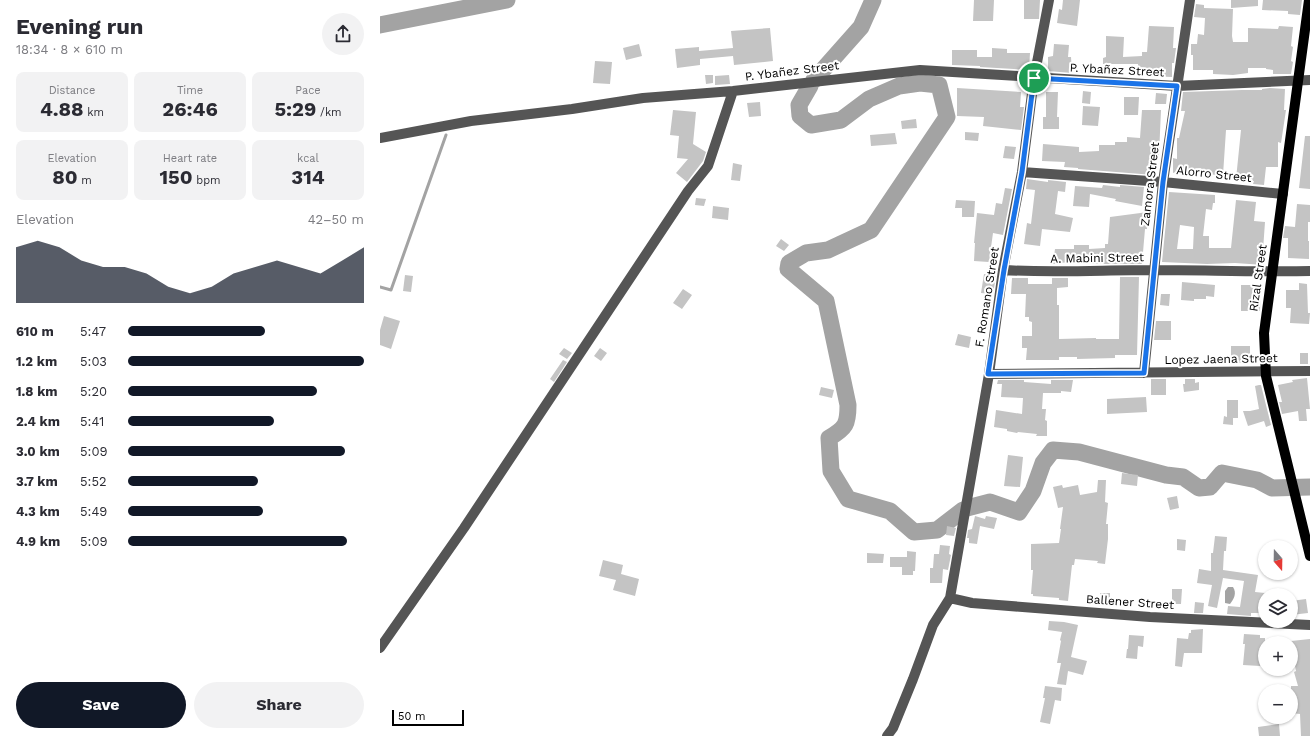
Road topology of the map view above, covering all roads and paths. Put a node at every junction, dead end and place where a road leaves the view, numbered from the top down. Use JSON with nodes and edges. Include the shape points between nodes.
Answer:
{"nodes":[{"id":1,"x":1049,"y":0,"type":"edge"},
{"id":2,"x":1190,"y":0,"type":"edge"},
{"id":3,"x":1309,"y":0,"type":"edge"},
{"id":4,"x":1034,"y":78,"type":"junction"},
{"id":5,"x":1298,"y":80,"type":"junction"},
{"id":6,"x":1310,"y":80,"type":"edge"},
{"id":7,"x":1177,"y":86,"type":"junction"},
{"id":8,"x":733,"y":91,"type":"junction"},
{"id":9,"x":380,"y":138,"type":"edge"},
{"id":10,"x":1022,"y":172,"type":"junction"},
{"id":11,"x":1163,"y":182,"type":"junction"},
{"id":12,"x":1283,"y":194,"type":"junction"},
{"id":13,"x":1004,"y":270,"type":"junction"},
{"id":14,"x":1154,"y":270,"type":"junction"},
{"id":15,"x":1310,"y":271,"type":"edge"},
{"id":16,"x":1273,"y":272,"type":"junction"},
{"id":17,"x":1310,"y":371,"type":"edge"},
{"id":18,"x":1265,"y":372,"type":"junction"},
{"id":19,"x":1144,"y":373,"type":"junction"},
{"id":20,"x":988,"y":374,"type":"junction"},
{"id":21,"x":1310,"y":556,"type":"edge"},
{"id":22,"x":950,"y":598,"type":"junction"},
{"id":23,"x":1310,"y":625,"type":"edge"},
{"id":24,"x":380,"y":648,"type":"edge"},
{"id":25,"x":887,"y":736,"type":"edge"}],
"edges":[{"from":1,"to":4,"type":"street","name":"F. Romano Street"},
{"from":2,"to":7,"type":"street","name":"Zamora Street"},
{"from":3,"to":5,"type":"main road","name":"Rizal Street"},
{"from":4,"to":7,"type":"street","name":"P. Ybañez Street"},
{"from":4,"to":8,"type":"street","name":"P. Ybañez Street","via":[[920,70]]},
{"from":4,"to":10,"type":"street","name":"F. Romano Street"},
{"from":5,"to":6,"type":"street","name":"P. Ybañez Street"},
{"from":5,"to":7,"type":"street","name":"P. Ybañez Street"},
{"from":5,"to":12,"type":"main road","name":"Rizal Street"},
{"from":7,"to":11,"type":"street","name":"Zamora Street"},
{"from":8,"to":9,"type":"street","name":"P. Ybañez Street","via":[[643,98],[471,121]]},
{"from":8,"to":24,"type":"street","via":[[708,166],[688,191],[464,528]]},
{"from":10,"to":11,"type":"street","name":"Alorro Street"},
{"from":10,"to":13,"type":"street","name":"F. Romano Street"},
{"from":11,"to":12,"type":"street","name":"Alorro Street"},
{"from":11,"to":14,"type":"street","name":"Zamora Street"},
{"from":12,"to":16,"type":"main road","name":"Rizal Street"},
{"from":13,"to":14,"type":"street","name":"A. Mabini Street"},
{"from":13,"to":20,"type":"street","name":"F. Romano Street"},
{"from":14,"to":16,"type":"street","name":"A. Mabini Street"},
{"from":14,"to":19,"type":"street","name":"Zamora Street"},
{"from":15,"to":16,"type":"street","name":"A. Mabini Street"},
{"from":16,"to":18,"type":"main road","name":"Rizal Street","via":[[1264,333]]},
{"from":17,"to":18,"type":"street","name":"Lopez Jaena Street"},
{"from":18,"to":19,"type":"street","name":"Lopez Jaena Street"},
{"from":18,"to":21,"type":"main road","name":"Rizal Street"},
{"from":19,"to":20,"type":"street","name":"Lopez Jaena Street"},
{"from":20,"to":22,"type":"street","name":"F. Romano Street"},
{"from":22,"to":23,"type":"street","name":"Ballener Street","via":[[972,603],[1150,617]]},
{"from":22,"to":25,"type":"street","via":[[933,625],[913,680]]}]}
